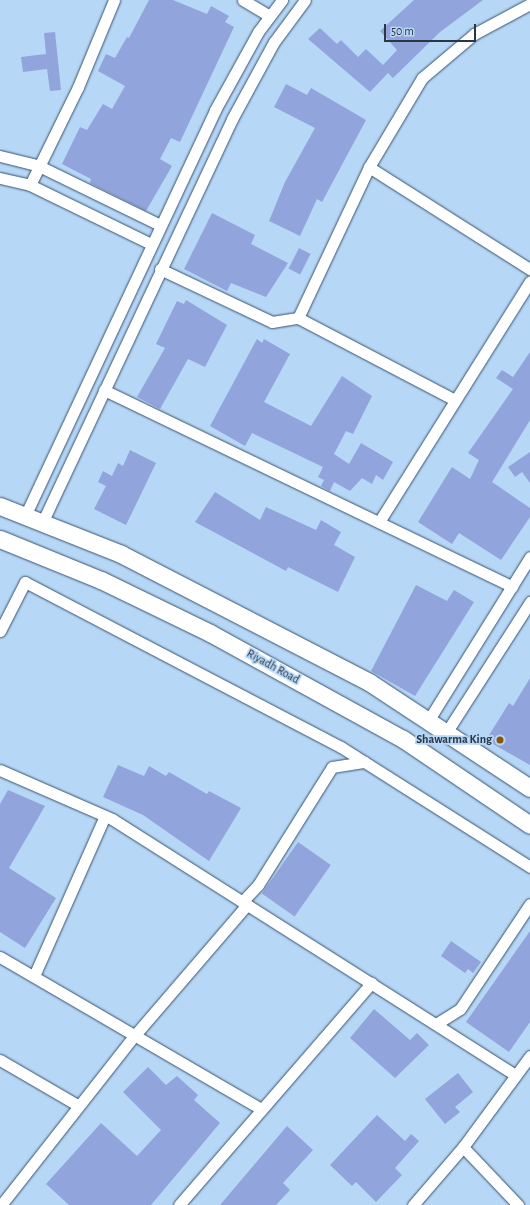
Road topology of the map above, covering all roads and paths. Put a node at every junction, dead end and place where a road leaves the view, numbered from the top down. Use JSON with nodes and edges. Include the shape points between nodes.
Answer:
{"nodes":[{"id":1,"x":114,"y":0,"type":"edge"},
{"id":2,"x":243,"y":0,"type":"edge"},
{"id":3,"x":282,"y":0,"type":"edge"},
{"id":4,"x":305,"y":0,"type":"edge"},
{"id":5,"x":530,"y":4,"type":"edge"},
{"id":6,"x":270,"y":16,"type":"junction"},
{"id":7,"x":0,"y":156,"type":"edge"},
{"id":8,"x":37,"y":165,"type":"junction"},
{"id":9,"x":369,"y":168,"type":"junction"},
{"id":10,"x":0,"y":178,"type":"edge"},
{"id":11,"x":30,"y":185,"type":"junction"},
{"id":12,"x":160,"y":225,"type":"junction"},
{"id":13,"x":151,"y":244,"type":"junction"},
{"id":14,"x":160,"y":269,"type":"junction"},
{"id":15,"x":530,"y":269,"type":"edge"},
{"id":16,"x":530,"y":281,"type":"edge"},
{"id":17,"x":298,"y":318,"type":"junction"},
{"id":18,"x":104,"y":390,"type":"junction"},
{"id":19,"x":455,"y":400,"type":"junction"},
{"id":20,"x":0,"y":506,"type":"edge"},
{"id":21,"x":25,"y":516,"type":"junction"},
{"id":22,"x":379,"y":522,"type":"junction"},
{"id":23,"x":42,"y":523,"type":"junction"},
{"id":24,"x":0,"y":539,"type":"edge"},
{"id":25,"x":530,"y":558,"type":"edge"},
{"id":26,"x":512,"y":586,"type":"junction"},
{"id":27,"x":530,"y":602,"type":"edge"},
{"id":28,"x":0,"y":631,"type":"edge"},
{"id":29,"x":428,"y":721,"type":"junction"},
{"id":30,"x":446,"y":733,"type":"junction"},
{"id":31,"x":365,"y":762,"type":"junction"},
{"id":32,"x":0,"y":770,"type":"edge"},
{"id":33,"x":530,"y":788,"type":"edge"},
{"id":34,"x":105,"y":816,"type":"junction"},
{"id":35,"x":530,"y":825,"type":"edge"},
{"id":36,"x":530,"y":867,"type":"edge"},
{"id":37,"x":244,"y":904,"type":"junction"},
{"id":38,"x":530,"y":904,"type":"edge"},
{"id":39,"x":0,"y":957,"type":"edge"},
{"id":40,"x":34,"y":976,"type":"junction"},
{"id":41,"x":371,"y":983,"type":"junction"},
{"id":42,"x":436,"y":1024,"type":"junction"},
{"id":43,"x":135,"y":1035,"type":"junction"},
{"id":44,"x":530,"y":1056,"type":"edge"},
{"id":45,"x":0,"y":1060,"type":"edge"},
{"id":46,"x":516,"y":1075,"type":"junction"},
{"id":47,"x":79,"y":1106,"type":"junction"},
{"id":48,"x":261,"y":1109,"type":"junction"},
{"id":49,"x":463,"y":1147,"type":"junction"},
{"id":50,"x":1,"y":1205,"type":"edge"},
{"id":51,"x":179,"y":1205,"type":"edge"},
{"id":52,"x":413,"y":1205,"type":"edge"},
{"id":53,"x":518,"y":1205,"type":"edge"}],
"edges":[{"from":1,"to":8,"type":"street","via":[[78,87]]},
{"from":2,"to":6,"type":"street"},
{"from":3,"to":6,"type":"street"},
{"from":4,"to":14,"type":"street","via":[[274,42],[232,119]]},
{"from":5,"to":9,"type":"street","via":[[474,34],[422,78]]},
{"from":6,"to":12,"type":"street","via":[[215,110]]},
{"from":7,"to":8,"type":"street"},
{"from":8,"to":11,"type":"street"},
{"from":8,"to":12,"type":"street"},
{"from":9,"to":15,"type":"street"},
{"from":9,"to":17,"type":"street"},
{"from":10,"to":11,"type":"street"},
{"from":11,"to":13,"type":"street"},
{"from":12,"to":13,"type":"street"},
{"from":13,"to":21,"type":"street"},
{"from":14,"to":17,"type":"street","via":[[272,322]]},
{"from":14,"to":18,"type":"street"},
{"from":16,"to":19,"type":"street"},
{"from":17,"to":19,"type":"street"},
{"from":18,"to":22,"type":"street"},
{"from":18,"to":23,"type":"street"},
{"from":19,"to":22,"type":"street"},
{"from":20,"to":21,"type":"main road"},
{"from":21,"to":23,"type":"main road"},
{"from":22,"to":26,"type":"street"},
{"from":23,"to":29,"type":"main road","via":[[121,554],[369,682]]},
{"from":24,"to":35,"type":"main road","name":"Riyadh Road","via":[[102,580],[210,633],[403,739]]},
{"from":25,"to":26,"type":"street"},
{"from":26,"to":29,"type":"street"},
{"from":27,"to":30,"type":"street"},
{"from":28,"to":31,"type":"street","via":[[24,582]]},
{"from":29,"to":30,"type":"main road"},
{"from":30,"to":33,"type":"main road"},
{"from":31,"to":36,"type":"street"},
{"from":31,"to":37,"type":"street","via":[[332,767]]},
{"from":32,"to":34,"type":"street"},
{"from":34,"to":37,"type":"street"},
{"from":34,"to":40,"type":"street"},
{"from":37,"to":41,"type":"street"},
{"from":37,"to":43,"type":"street"},
{"from":38,"to":42,"type":"street","via":[[460,1009]]},
{"from":39,"to":40,"type":"street"},
{"from":40,"to":43,"type":"street"},
{"from":41,"to":42,"type":"street"},
{"from":41,"to":48,"type":"street"},
{"from":42,"to":46,"type":"street"},
{"from":43,"to":47,"type":"street"},
{"from":43,"to":48,"type":"street"},
{"from":44,"to":46,"type":"street"},
{"from":45,"to":47,"type":"street"},
{"from":46,"to":49,"type":"street"},
{"from":47,"to":50,"type":"street"},
{"from":48,"to":51,"type":"street"},
{"from":49,"to":52,"type":"street"},
{"from":49,"to":53,"type":"street"}]}
